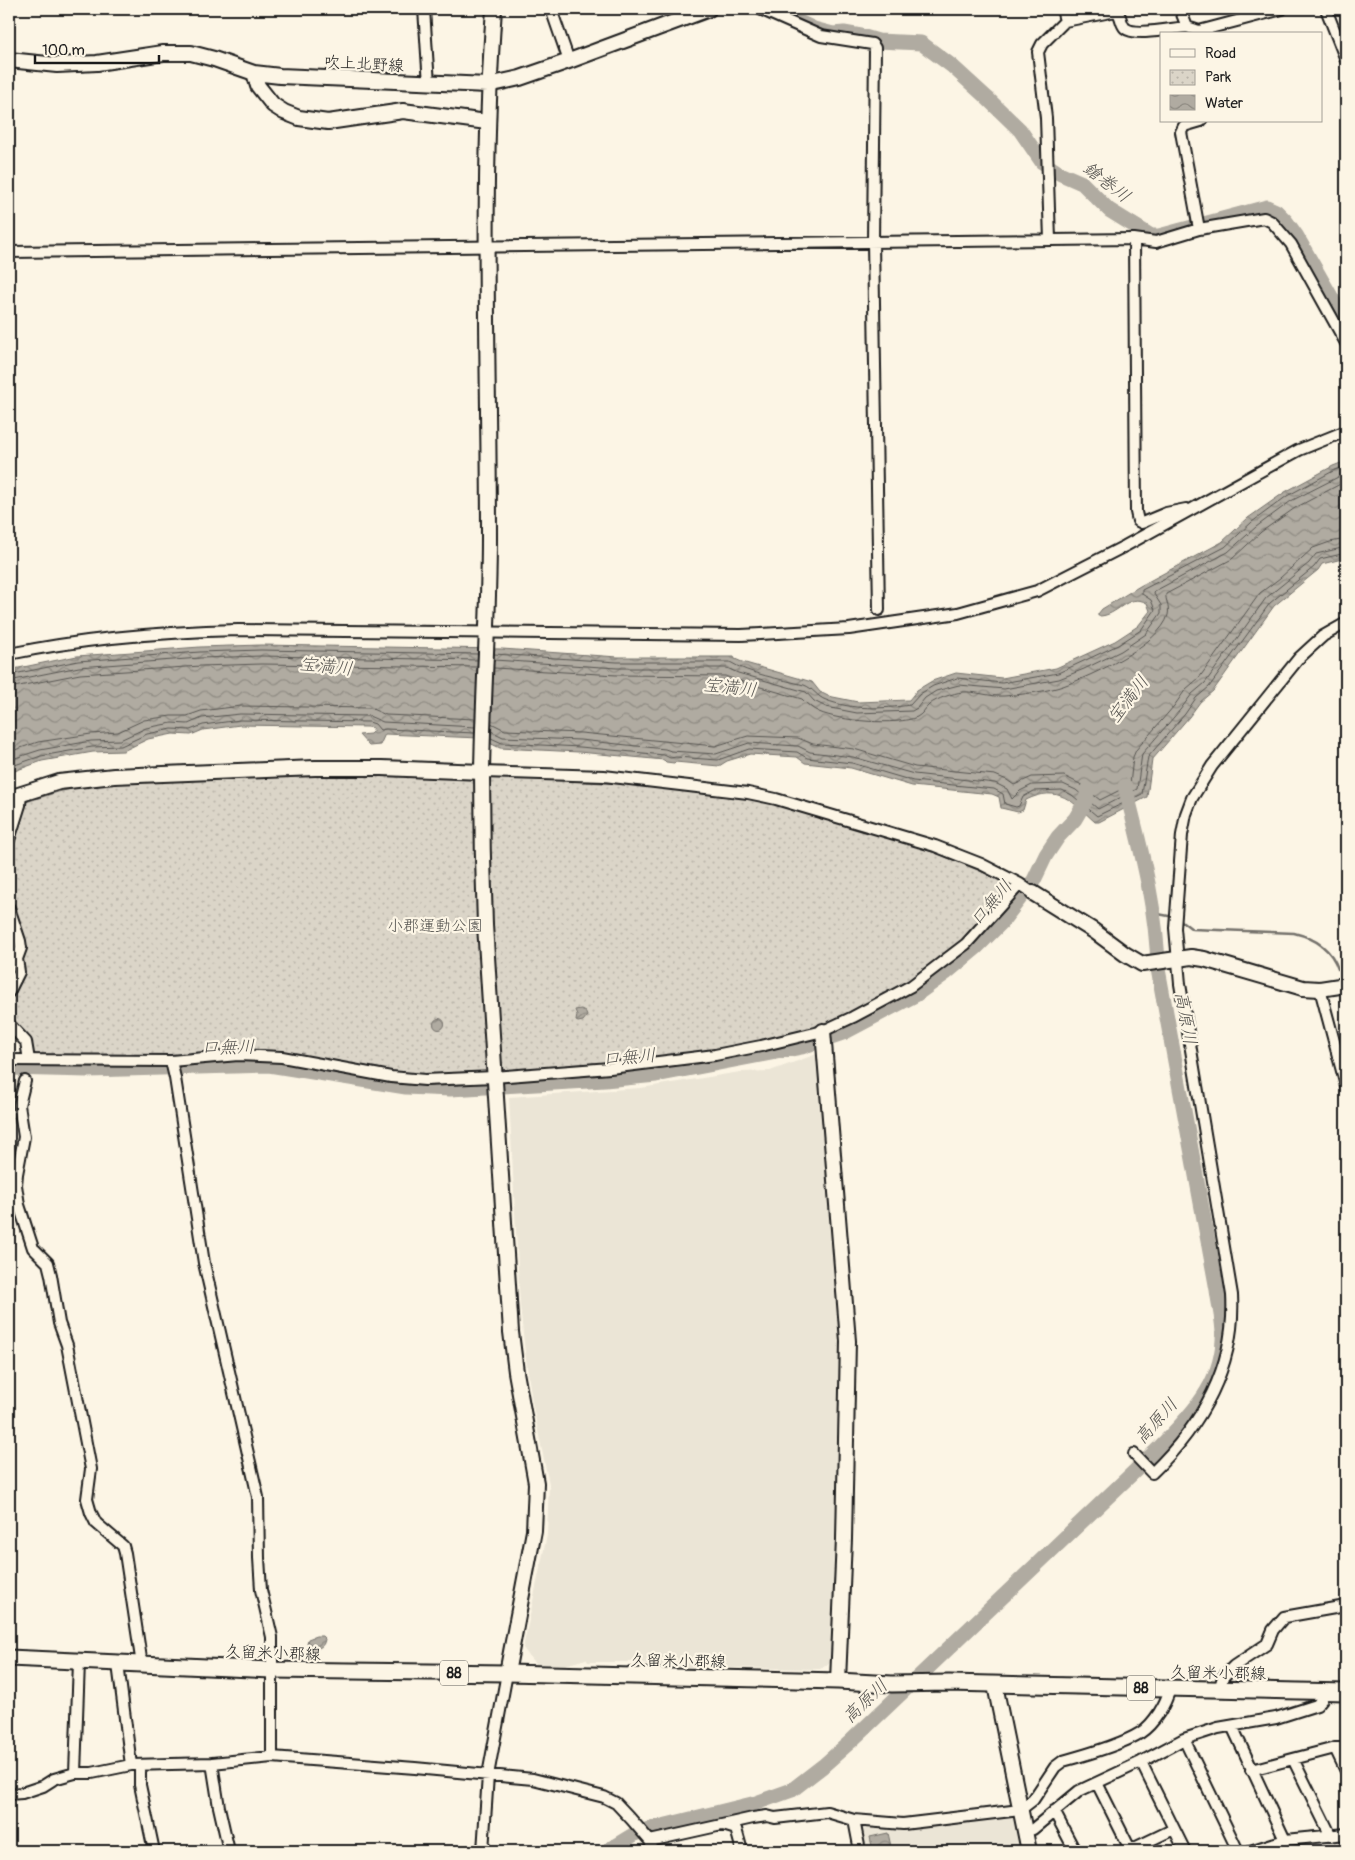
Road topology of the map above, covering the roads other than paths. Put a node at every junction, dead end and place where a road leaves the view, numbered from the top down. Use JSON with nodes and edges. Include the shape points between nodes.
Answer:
{"nodes":[{"id":1,"x":424,"y":9,"type":"edge"},
{"id":2,"x":494,"y":9,"type":"edge"},
{"id":3,"x":551,"y":9,"type":"edge"},
{"id":4,"x":709,"y":9,"type":"edge"},
{"id":5,"x":760,"y":9,"type":"edge"},
{"id":6,"x":1062,"y":9,"type":"edge"},
{"id":7,"x":1180,"y":9,"type":"edge"},
{"id":8,"x":1282,"y":9,"type":"edge"},
{"id":9,"x":1326,"y":9,"type":"edge"},
{"id":10,"x":1065,"y":21,"type":"junction"},
{"id":11,"x":1187,"y":27,"type":"junction"},
{"id":12,"x":1200,"y":32,"type":"edge"},
{"id":13,"x":9,"y":60,"type":"edge"},
{"id":14,"x":1346,"y":60,"type":"edge"},
{"id":15,"x":569,"y":61,"type":"junction"},
{"id":16,"x":254,"y":73,"type":"junction"},
{"id":17,"x":429,"y":84,"type":"junction"},
{"id":18,"x":488,"y":85,"type":"junction"},
{"id":19,"x":487,"y":122,"type":"junction"},
{"id":20,"x":1198,"y":122,"type":"edge"},
{"id":21,"x":1200,"y":229,"type":"junction"},
{"id":22,"x":1134,"y":238,"type":"junction"},
{"id":23,"x":1050,"y":240,"type":"junction"},
{"id":24,"x":873,"y":242,"type":"junction"},
{"id":25,"x":486,"y":247,"type":"junction"},
{"id":26,"x":9,"y":252,"type":"edge"},
{"id":27,"x":1346,"y":343,"type":"edge"},
{"id":28,"x":1346,"y":430,"type":"edge"},
{"id":29,"x":1192,"y":510,"type":"junction"},
{"id":30,"x":878,"y":610,"type":"dead end"},
{"id":31,"x":1346,"y":623,"type":"edge"},
{"id":32,"x":488,"y":634,"type":"junction"},
{"id":33,"x":9,"y":654,"type":"edge"},
{"id":34,"x":483,"y":767,"type":"junction"},
{"id":35,"x":15,"y":796,"type":"edge"},
{"id":36,"x":9,"y":840,"type":"edge"},
{"id":37,"x":1020,"y":884,"type":"junction"},
{"id":38,"x":1033,"y":893,"type":"joint"},
{"id":39,"x":9,"y":908,"type":"edge"},
{"id":40,"x":1176,"y":959,"type":"junction"},
{"id":41,"x":1346,"y":986,"type":"edge"},
{"id":42,"x":1320,"y":989,"type":"junction"},
{"id":43,"x":9,"y":992,"type":"edge"},
{"id":44,"x":9,"y":1024,"type":"edge"},
{"id":45,"x":823,"y":1031,"type":"junction"},
{"id":46,"x":9,"y":1060,"type":"edge"},
{"id":47,"x":29,"y":1060,"type":"junction"},
{"id":48,"x":171,"y":1060,"type":"junction"},
{"id":49,"x":494,"y":1077,"type":"junction"},
{"id":50,"x":25,"y":1082,"type":"dead end"},
{"id":51,"x":1346,"y":1086,"type":"edge"},
{"id":52,"x":1135,"y":1455,"type":"dead end"},
{"id":53,"x":1346,"y":1606,"type":"edge"},
{"id":54,"x":9,"y":1658,"type":"edge"},
{"id":55,"x":79,"y":1662,"type":"junction"},
{"id":56,"x":118,"y":1664,"type":"junction"},
{"id":57,"x":142,"y":1665,"type":"junction"},
{"id":58,"x":272,"y":1670,"type":"junction"},
{"id":59,"x":507,"y":1673,"type":"junction"},
{"id":60,"x":838,"y":1681,"type":"junction"},
{"id":61,"x":995,"y":1686,"type":"junction"},
{"id":62,"x":1170,"y":1688,"type":"junction"},
{"id":63,"x":1219,"y":1690,"type":"junction"},
{"id":64,"x":1321,"y":1692,"type":"junction"},
{"id":65,"x":1346,"y":1692,"type":"edge"},
{"id":66,"x":1232,"y":1726,"type":"junction"},
{"id":67,"x":1184,"y":1740,"type":"junction"},
{"id":68,"x":1335,"y":1748,"type":"junction"},
{"id":69,"x":1346,"y":1748,"type":"edge"},
{"id":70,"x":272,"y":1756,"type":"junction"},
{"id":71,"x":1293,"y":1759,"type":"junction"},
{"id":72,"x":1141,"y":1762,"type":"junction"},
{"id":73,"x":212,"y":1763,"type":"junction"},
{"id":74,"x":135,"y":1765,"type":"junction"},
{"id":75,"x":1251,"y":1770,"type":"junction"},
{"id":76,"x":1346,"y":1771,"type":"edge"},
{"id":77,"x":75,"y":1773,"type":"junction"},
{"id":78,"x":488,"y":1775,"type":"junction"},
{"id":79,"x":1097,"y":1783,"type":"junction"},
{"id":80,"x":9,"y":1794,"type":"edge"},
{"id":81,"x":1020,"y":1810,"type":"junction"},
{"id":82,"x":1054,"y":1811,"type":"junction"},
{"id":83,"x":854,"y":1820,"type":"junction"},
{"id":84,"x":723,"y":1825,"type":"junction"},
{"id":85,"x":1174,"y":1830,"type":"junction"},
{"id":86,"x":1024,"y":1832,"type":"junction"},
{"id":87,"x":1346,"y":1834,"type":"edge"},
{"id":88,"x":1331,"y":1836,"type":"junction"},
{"id":89,"x":1285,"y":1840,"type":"junction"},
{"id":90,"x":650,"y":1844,"type":"edge"},
{"id":91,"x":154,"y":1851,"type":"edge"},
{"id":92,"x":229,"y":1851,"type":"edge"},
{"id":93,"x":483,"y":1851,"type":"edge"},
{"id":94,"x":742,"y":1851,"type":"edge"},
{"id":95,"x":860,"y":1851,"type":"edge"},
{"id":96,"x":1028,"y":1851,"type":"edge"},
{"id":97,"x":1075,"y":1851,"type":"edge"},
{"id":98,"x":1130,"y":1851,"type":"edge"},
{"id":99,"x":1184,"y":1851,"type":"edge"},
{"id":100,"x":1238,"y":1851,"type":"edge"},
{"id":101,"x":1250,"y":1851,"type":"edge"}],
"edges":[{"from":1,"to":17,"type":"street"},
{"from":2,"to":18,"type":"street"},
{"from":3,"to":15,"type":"street"},
{"from":4,"to":15,"type":"street","name":"吹上北野線"},
{"from":5,"to":24,"type":"street","via":[[821,36],[872,44],[875,48]]},
{"from":6,"to":10,"type":"street"},
{"from":7,"to":11,"type":"street"},
{"from":8,"to":12,"type":"street"},
{"from":9,"to":14,"type":"street"},
{"from":10,"to":11,"type":"street","via":[[1116,11],[1127,30]]},
{"from":10,"to":23,"type":"street","via":[[1038,52],[1046,118]]},
{"from":11,"to":12,"type":"street"},
{"from":13,"to":16,"type":"street","name":"吹上北野線","via":[[57,65],[97,64],[163,52],[214,59]]},
{"from":15,"to":18,"type":"street","name":"吹上北野線"},
{"from":16,"to":17,"type":"street","name":"吹上北野線"},
{"from":16,"to":19,"type":"street","via":[[258,86],[273,105],[299,118],[328,122],[403,111]]},
{"from":17,"to":18,"type":"street","name":"吹上北野線"},
{"from":18,"to":19,"type":"street"},
{"from":19,"to":25,"type":"street"},
{"from":20,"to":21,"type":"street","via":[[1184,126],[1180,132]]},
{"from":21,"to":22,"type":"street","via":[[1156,242]]},
{"from":21,"to":27,"type":"street","via":[[1264,218],[1272,222],[1291,244]]},
{"from":22,"to":23,"type":"street"},
{"from":22,"to":29,"type":"street","via":[[1136,512],[1138,521],[1142,523],[1166,513]]},
{"from":23,"to":24,"type":"street"},
{"from":24,"to":25,"type":"street"},
{"from":24,"to":30,"type":"street"},
{"from":25,"to":26,"type":"street"},
{"from":25,"to":32,"type":"street"},
{"from":28,"to":29,"type":"street","via":[[1299,450]]},
{"from":29,"to":32,"type":"street","via":[[1037,592],[958,613],[849,629],[786,633]]},
{"from":31,"to":40,"type":"street","via":[[1323,636],[1299,658],[1212,766],[1192,798],[1182,835]]},
{"from":32,"to":33,"type":"street","via":[[164,632],[74,642]]},
{"from":32,"to":34,"type":"street"},
{"from":34,"to":35,"type":"street","via":[[315,768],[89,778],[59,782]]},
{"from":34,"to":37,"type":"street","via":[[604,776],[776,799],[909,838],[981,864]]},
{"from":34,"to":49,"type":"street","via":[[485,925]]},
{"from":35,"to":36,"type":"street","via":[[20,805]]},
{"from":37,"to":38,"type":"street"},
{"from":37,"to":45,"type":"street","via":[[966,944],[911,986]]},
{"from":38,"to":40,"type":"street","via":[[1142,964]]},
{"from":39,"to":43,"type":"street","via":[[21,948],[17,960],[19,972]]},
{"from":40,"to":42,"type":"street","via":[[1204,959],[1282,983]]},
{"from":40,"to":52,"type":"street","via":[[1232,1295],[1233,1318],[1217,1382],[1178,1448],[1152,1473]]},
{"from":41,"to":42,"type":"street"},
{"from":42,"to":51,"type":"street"},
{"from":44,"to":47,"type":"street","via":[[26,1042]]},
{"from":45,"to":49,"type":"street","via":[[715,1055],[610,1068]]},
{"from":45,"to":60,"type":"street","via":[[848,1341]]},
{"from":46,"to":47,"type":"street"},
{"from":47,"to":48,"type":"street"},
{"from":48,"to":49,"type":"street","via":[[238,1055],[282,1057],[391,1077],[425,1080]]},
{"from":48,"to":58,"type":"street","via":[[204,1262],[258,1497],[259,1566],[272,1636]]},
{"from":49,"to":59,"type":"street","via":[[511,1332],[536,1483],[534,1531]]},
{"from":50,"to":57,"type":"street","via":[[19,1105],[24,1137],[16,1185],[19,1205],[33,1248],[48,1263],[52,1275],[90,1470],[87,1498],[96,1523],[123,1546]]},
{"from":53,"to":63,"type":"street","via":[[1284,1616],[1267,1644],[1234,1666],[1223,1678]]},
{"from":54,"to":55,"type":"main road","name":"久留米小郡線","number":"88"},
{"from":55,"to":56,"type":"main road","name":"久留米小郡線","number":"88"},
{"from":55,"to":77,"type":"street"},
{"from":56,"to":57,"type":"main road","name":"久留米小郡線","number":"88"},
{"from":56,"to":74,"type":"street"},
{"from":57,"to":58,"type":"main road","name":"久留米小郡線","number":"88"},
{"from":58,"to":59,"type":"main road","name":"久留米小郡線","number":"88"},
{"from":58,"to":70,"type":"street"},
{"from":59,"to":60,"type":"main road","name":"久留米小郡線","number":"88"},
{"from":59,"to":78,"type":"street"},
{"from":60,"to":61,"type":"main road","name":"久留米小郡線","number":"88"},
{"from":61,"to":62,"type":"main road","name":"久留米小郡線","number":"88"},
{"from":61,"to":81,"type":"street"},
{"from":62,"to":63,"type":"main road","name":"久留米小郡線","number":"88"},
{"from":62,"to":81,"type":"street","via":[[1158,1712],[1141,1733],[1063,1761],[1055,1767],[1033,1800]]},
{"from":63,"to":64,"type":"main road","name":"久留米小郡線","number":"88"},
{"from":64,"to":65,"type":"main road","name":"久留米小郡線","number":"88"},
{"from":64,"to":66,"type":"street","via":[[1322,1699],[1317,1705],[1276,1718]]},
{"from":66,"to":67,"type":"street","via":[[1202,1732]]},
{"from":66,"to":75,"type":"street"},
{"from":67,"to":72,"type":"street"},
{"from":67,"to":100,"type":"street"},
{"from":68,"to":69,"type":"street"},
{"from":68,"to":71,"type":"street"},
{"from":68,"to":76,"type":"street"},
{"from":70,"to":73,"type":"street"},
{"from":70,"to":78,"type":"street"},
{"from":71,"to":75,"type":"street"},
{"from":71,"to":88,"type":"street"},
{"from":72,"to":79,"type":"street"},
{"from":72,"to":85,"type":"street"},
{"from":73,"to":74,"type":"street"},
{"from":73,"to":92,"type":"street"},
{"from":74,"to":77,"type":"street"},
{"from":74,"to":91,"type":"street"},
{"from":75,"to":89,"type":"street"},
{"from":77,"to":80,"type":"street","via":[[43,1786]]},
{"from":78,"to":90,"type":"street","via":[[533,1779],[604,1797],[616,1803]]},
{"from":78,"to":93,"type":"street"},
{"from":79,"to":82,"type":"street","via":[[1079,1791]]},
{"from":79,"to":98,"type":"street"},
{"from":81,"to":83,"type":"street","via":[[903,1824]]},
{"from":81,"to":86,"type":"street"},
{"from":82,"to":86,"type":"street","via":[[1033,1830]]},
{"from":82,"to":97,"type":"street"},
{"from":83,"to":84,"type":"street","via":[[827,1812],[775,1818],[766,1816]]},
{"from":83,"to":95,"type":"street"},
{"from":84,"to":90,"type":"street"},
{"from":84,"to":94,"type":"street","via":[[736,1829]]},
{"from":85,"to":98,"type":"street"},
{"from":85,"to":99,"type":"street"},
{"from":86,"to":96,"type":"street"},
{"from":87,"to":88,"type":"street"},
{"from":88,"to":89,"type":"street"},
{"from":89,"to":101,"type":"street"}]}
